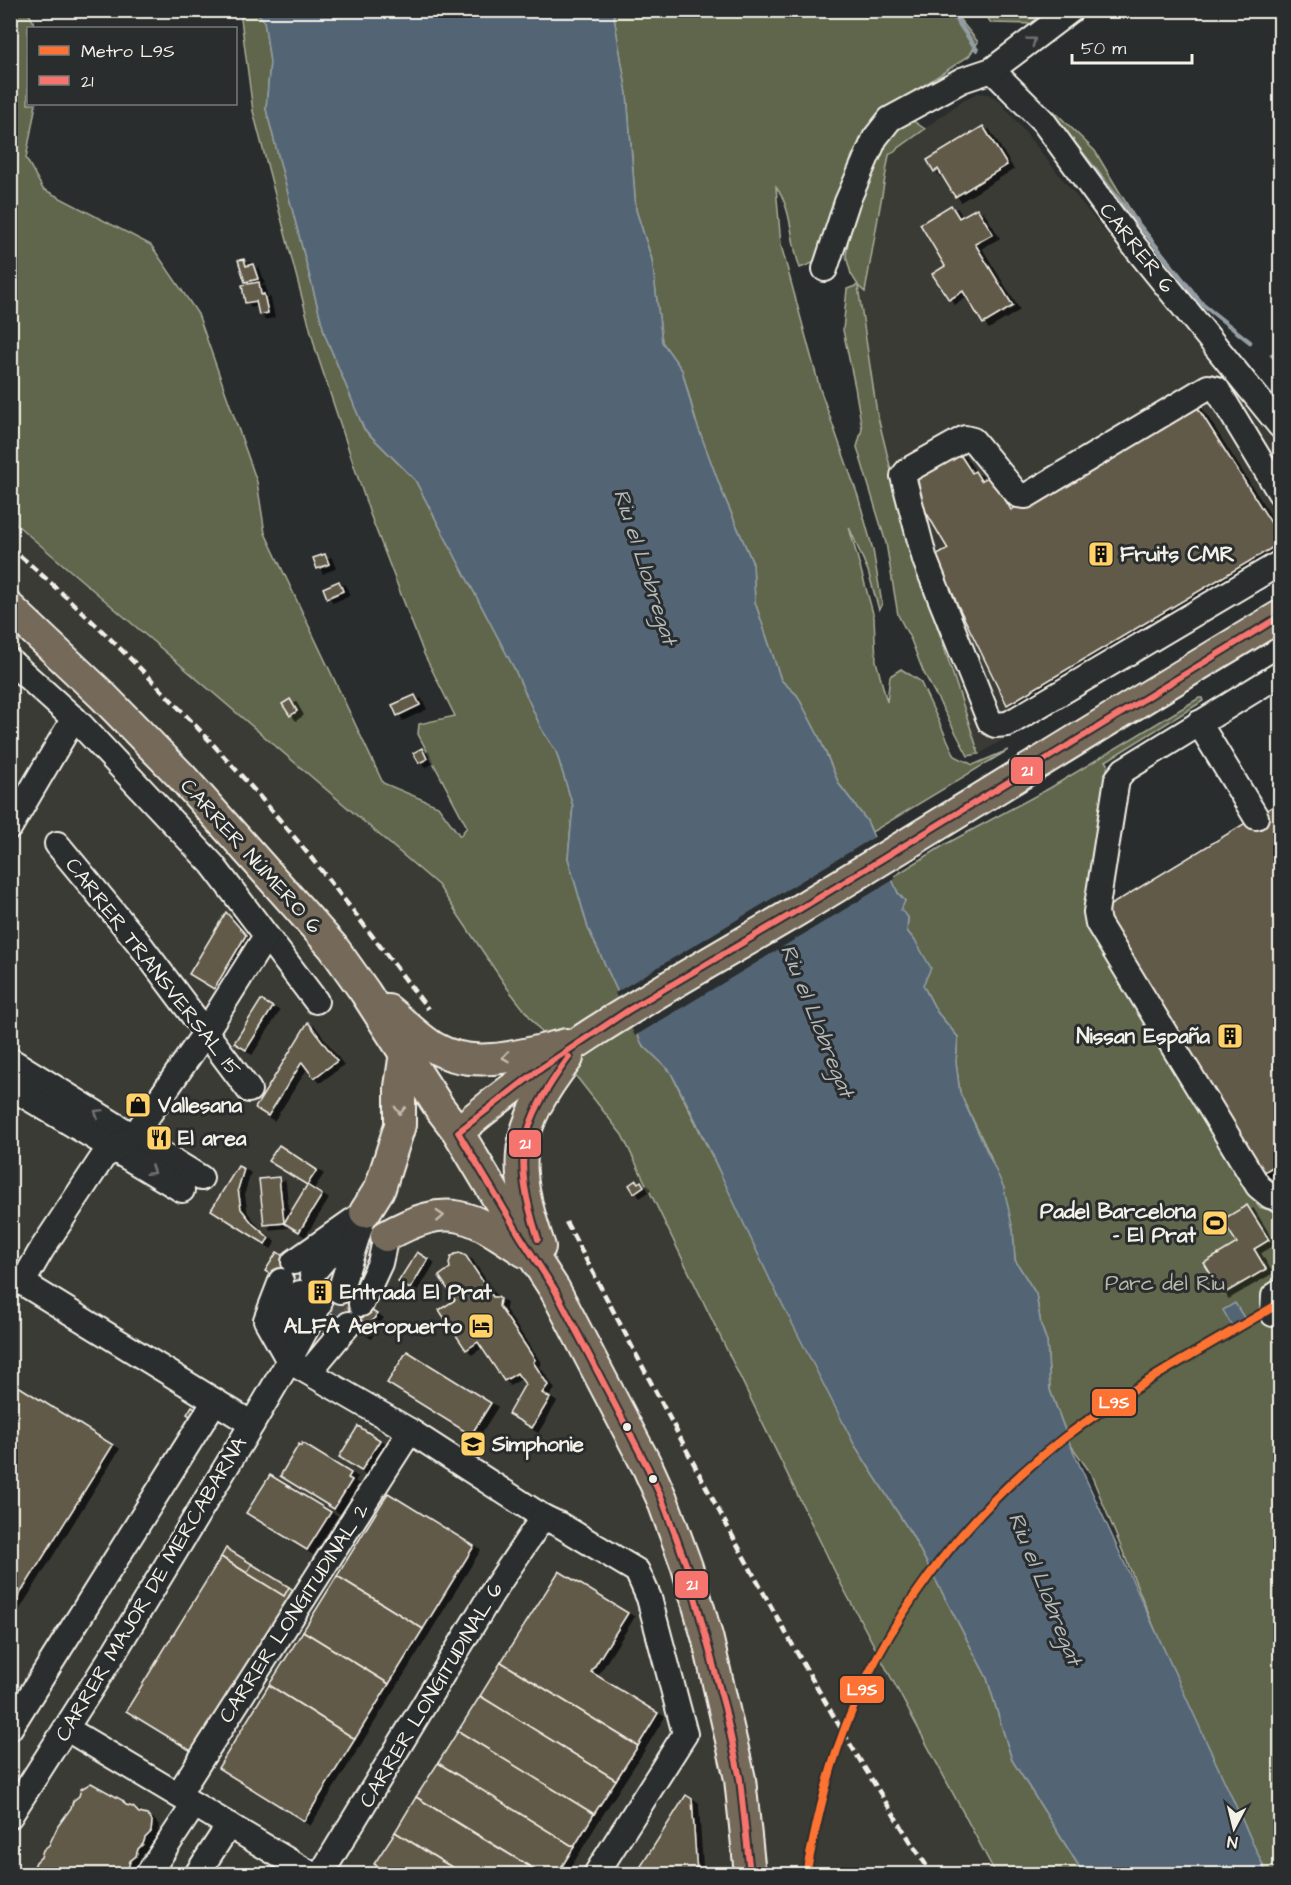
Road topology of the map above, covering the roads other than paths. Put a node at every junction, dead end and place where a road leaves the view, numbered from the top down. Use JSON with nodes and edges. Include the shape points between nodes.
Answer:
{"nodes":[{"id":1,"x":1071,"y":10,"type":"edge"},
{"id":2,"x":992,"y":70,"type":"junction"},
{"id":3,"x":825,"y":269,"type":"dead end"},
{"id":4,"x":1281,"y":426,"type":"edge"},
{"id":5,"x":1278,"y":482,"type":"edge"},
{"id":6,"x":1281,"y":563,"type":"edge"},
{"id":7,"x":10,"y":608,"type":"edge"},
{"id":8,"x":1281,"y":616,"type":"edge"},
{"id":9,"x":10,"y":661,"type":"edge"},
{"id":10,"x":1281,"y":674,"type":"edge"},
{"id":11,"x":74,"y":718,"type":"junction"},
{"id":12,"x":1199,"y":723,"type":"junction"},
{"id":13,"x":1256,"y":817,"type":"dead end"},
{"id":14,"x":10,"y":827,"type":"edge"},
{"id":15,"x":57,"y":844,"type":"dead end"},
{"id":16,"x":266,"y":936,"type":"junction"},
{"id":17,"x":365,"y":992,"type":"junction"},
{"id":18,"x":315,"y":1002,"type":"dead end"},
{"id":19,"x":205,"y":1033,"type":"junction"},
{"id":20,"x":583,"y":1039,"type":"junction"},
{"id":21,"x":405,"y":1052,"type":"junction"},
{"id":22,"x":10,"y":1060,"type":"edge"},
{"id":23,"x":10,"y":1087,"type":"edge"},
{"id":24,"x":249,"y":1090,"type":"dead end"},
{"id":25,"x":458,"y":1132,"type":"junction"},
{"id":26,"x":125,"y":1143,"type":"junction"},
{"id":27,"x":191,"y":1184,"type":"dead end"},
{"id":28,"x":1281,"y":1199,"type":"edge"},
{"id":29,"x":365,"y":1212,"type":"junction"},
{"id":30,"x":386,"y":1236,"type":"joint"},
{"id":31,"x":534,"y":1257,"type":"junction"},
{"id":32,"x":17,"y":1278,"type":"edge"},
{"id":33,"x":555,"y":1290,"type":"junction"},
{"id":34,"x":321,"y":1293,"type":"junction"},
{"id":35,"x":305,"y":1365,"type":"junction"},
{"id":36,"x":216,"y":1401,"type":"junction"},
{"id":37,"x":252,"y":1424,"type":"junction"},
{"id":38,"x":410,"y":1431,"type":"junction"},
{"id":39,"x":543,"y":1517,"type":"junction"},
{"id":40,"x":10,"y":1728,"type":"edge"},
{"id":41,"x":67,"y":1729,"type":"junction"},
{"id":42,"x":186,"y":1800,"type":"junction"},
{"id":43,"x":10,"y":1816,"type":"edge"},
{"id":44,"x":229,"y":1825,"type":"junction"},
{"id":45,"x":148,"y":1875,"type":"edge"},
{"id":46,"x":197,"y":1875,"type":"edge"},
{"id":47,"x":311,"y":1875,"type":"edge"},
{"id":48,"x":321,"y":1875,"type":"edge"},
{"id":49,"x":596,"y":1875,"type":"edge"},
{"id":50,"x":750,"y":1875,"type":"edge"}],
"edges":[{"from":2,"to":1,"type":"street","one_way":true},
{"from":2,"to":3,"type":"street","via":[[962,80],[890,119],[875,138],[847,201]]},
{"from":2,"to":4,"type":"street","name":"CARRER 6","via":[[1043,121],[1132,243]]},
{"from":5,"to":6,"type":"street","via":[[1217,389],[1208,387],[1026,496],[1017,495],[973,440],[965,438],[903,476],[925,560],[990,722],[995,725],[1008,724]]},
{"from":7,"to":17,"type":"main road","name":"CARRER NÚMERO 6","via":[[181,776],[333,947]]},
{"from":8,"to":20,"type":"main road"},
{"from":9,"to":11,"type":"street"},
{"from":10,"to":12,"type":"street"},
{"from":11,"to":14,"type":"street"},
{"from":11,"to":16,"type":"street","via":[[212,864]]},
{"from":12,"to":13,"type":"street"},
{"from":12,"to":28,"type":"street","via":[[1124,770],[1117,779],[1096,912],[1098,923],[1258,1186]]},
{"from":15,"to":19,"type":"street","name":"CARRER TRANSVERSAL 15","via":[[138,942]]},
{"from":16,"to":18,"type":"street"},
{"from":16,"to":19,"type":"street"},
{"from":20,"to":17,"type":"main road","one_way":true,"via":[[514,1056],[468,1059],[434,1048]]},
{"from":17,"to":21,"type":"main road","name":"CARRER NÚMERO 6"},
{"from":19,"to":24,"type":"street","name":"CARRER TRANSVERSAL 15"},
{"from":19,"to":26,"type":"street"},
{"from":20,"to":25,"type":"main road","via":[[497,1099]]},
{"from":20,"to":33,"type":"main road","via":[[531,1115],[522,1150],[524,1194]]},
{"from":21,"to":25,"type":"main road","name":"CARRER NÚMERO 6"},
{"from":21,"to":29,"type":"main road","one_way":true,"via":[[400,1125],[380,1188]]},
{"from":26,"to":22,"type":"street","one_way":true},
{"from":23,"to":26,"type":"street"},
{"from":25,"to":31,"type":"main road","name":"CARRER NÚMERO 6"},
{"from":26,"to":27,"type":"street"},
{"from":26,"to":32,"type":"street","via":[[103,1157],[42,1249]]},
{"from":29,"to":34,"type":"street"},
{"from":29,"to":34,"type":"street"},
{"from":30,"to":31,"type":"main road","one_way":true,"via":[[428,1217],[462,1217],[490,1228]]},
{"from":30,"to":34,"type":"street","via":[[380,1263]]},
{"from":31,"to":33,"type":"main road","name":"CARRER NÚMERO 6"},
{"from":32,"to":36,"type":"street"},
{"from":33,"to":50,"type":"main road","via":[[648,1468],[687,1567],[737,1767]]},
{"from":34,"to":35,"type":"street","name":"CARRER MAJOR DE MERCABARNA"},
{"from":34,"to":35,"type":"street","via":[[266,1320]]},
{"from":35,"to":37,"type":"street","name":"CARRER MAJOR DE MERCABARNA"},
{"from":35,"to":38,"type":"street"},
{"from":36,"to":37,"type":"street"},
{"from":36,"to":40,"type":"street","name":"CARRER MAJOR DE MERCABARNA"},
{"from":37,"to":41,"type":"street","name":"CARRER MAJOR DE MERCABARNA"},
{"from":38,"to":39,"type":"street"},
{"from":38,"to":42,"type":"street","name":"CARRER LONGITUDINAL 2"},
{"from":39,"to":48,"type":"street","name":"CARRER LONGITUDINAL 6","via":[[492,1593]]},
{"from":39,"to":49,"type":"street","via":[[637,1571],[649,1598],[685,1734]]},
{"from":41,"to":42,"type":"street"},
{"from":41,"to":43,"type":"street","name":"CARRER MAJOR DE MERCABARNA"},
{"from":42,"to":44,"type":"street"},
{"from":42,"to":45,"type":"street","name":"CARRER LONGITUDINAL 2"},
{"from":44,"to":46,"type":"street"},
{"from":44,"to":47,"type":"street"}]}
